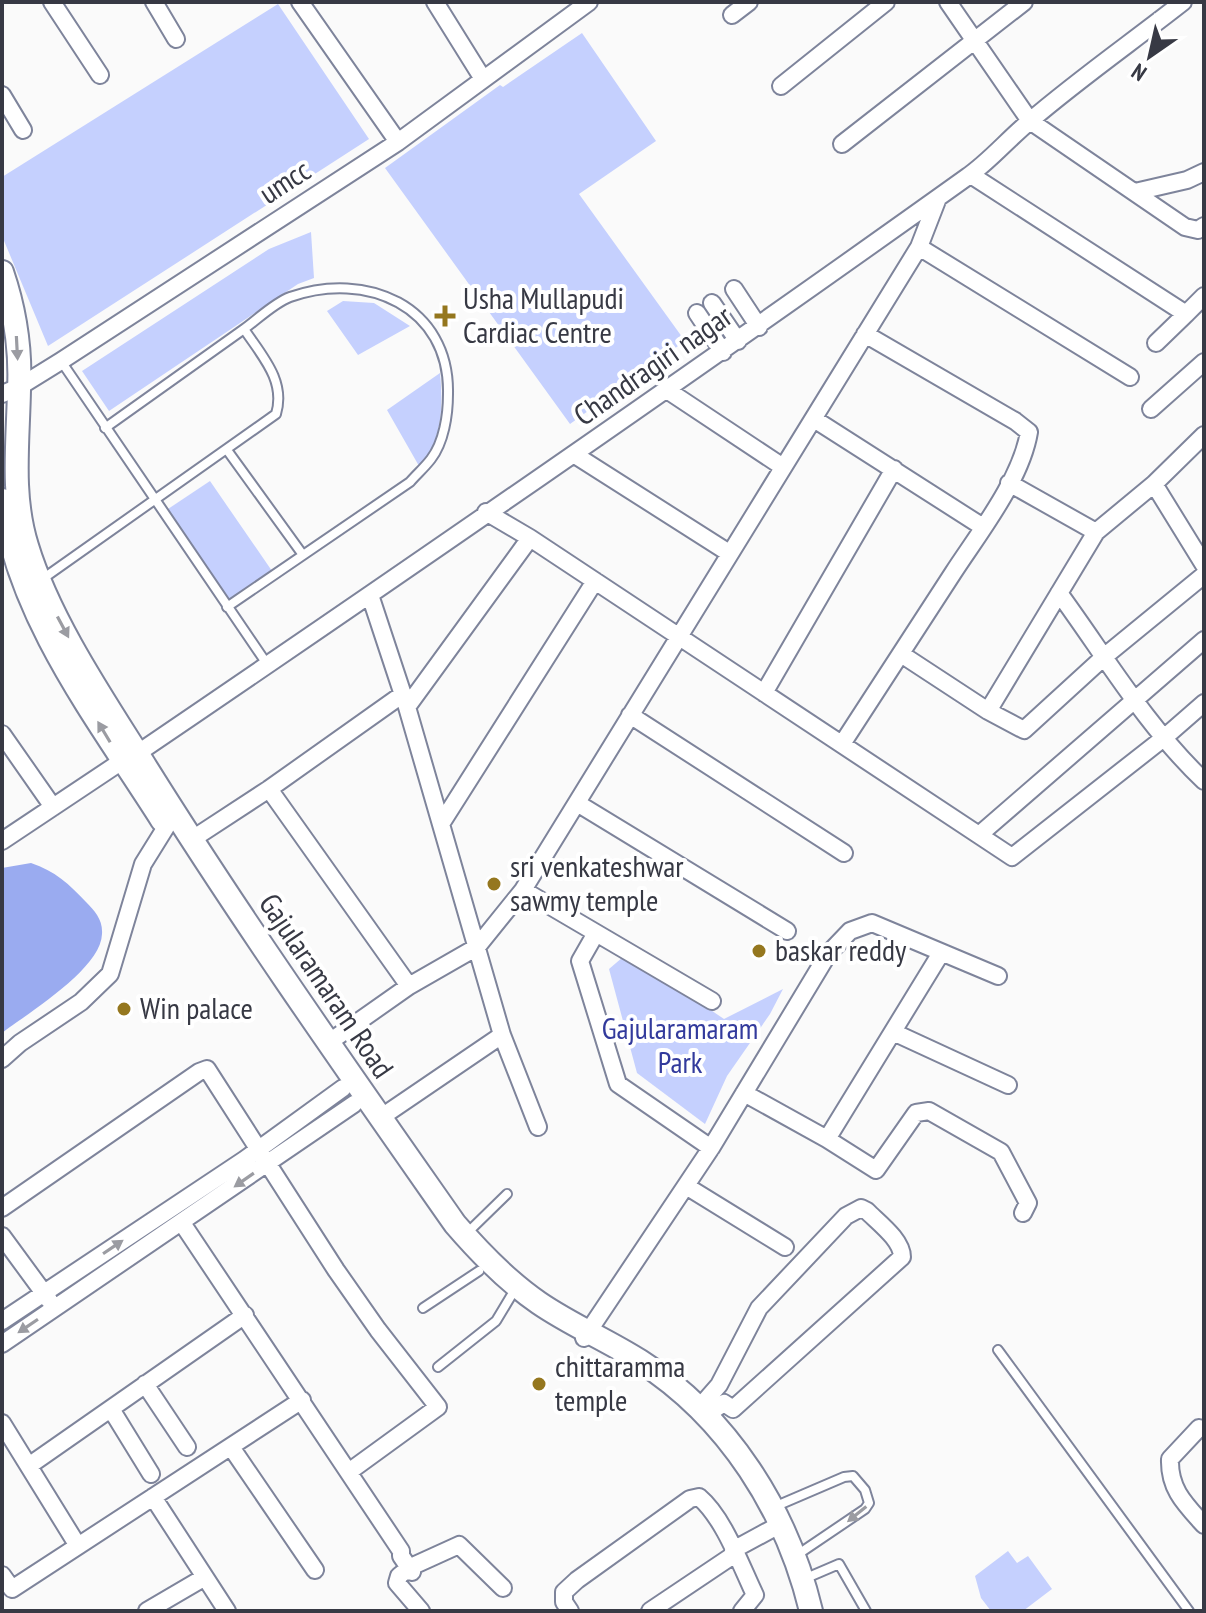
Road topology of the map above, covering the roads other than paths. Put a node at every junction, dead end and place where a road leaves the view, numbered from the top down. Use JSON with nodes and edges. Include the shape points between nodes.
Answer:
{"nodes":[{"id":1,"x":52,"y":2,"type":"edge"},
{"id":2,"x":154,"y":2,"type":"edge"},
{"id":3,"x":300,"y":2,"type":"edge"},
{"id":4,"x":435,"y":2,"type":"edge"},
{"id":5,"x":589,"y":2,"type":"edge"},
{"id":6,"x":749,"y":2,"type":"edge"},
{"id":7,"x":886,"y":2,"type":"edge"},
{"id":8,"x":948,"y":2,"type":"edge"},
{"id":9,"x":1024,"y":2,"type":"edge"},
{"id":10,"x":1183,"y":2,"type":"edge"},
{"id":11,"x":732,"y":15,"type":"dead end"},
{"id":12,"x":176,"y":39,"type":"dead end"},
{"id":13,"x":974,"y":41,"type":"junction"},
{"id":14,"x":100,"y":75,"type":"dead end"},
{"id":15,"x":483,"y":79,"type":"junction"},
{"id":16,"x":781,"y":86,"type":"dead end"},
{"id":17,"x":2,"y":95,"type":"edge"},
{"id":18,"x":1030,"y":121,"type":"junction"},
{"id":19,"x":23,"y":130,"type":"dead end"},
{"id":20,"x":398,"y":142,"type":"junction"},
{"id":21,"x":842,"y":144,"type":"dead end"},
{"id":22,"x":1204,"y":172,"type":"edge"},
{"id":23,"x":971,"y":175,"type":"junction"},
{"id":24,"x":1135,"y":192,"type":"junction"},
{"id":25,"x":939,"y":196,"type":"junction"},
{"id":26,"x":1204,"y":226,"type":"edge"},
{"id":27,"x":919,"y":247,"type":"junction"},
{"id":28,"x":2,"y":272,"type":"edge"},
{"id":29,"x":734,"y":289,"type":"dead end"},
{"id":30,"x":1204,"y":296,"type":"edge"},
{"id":31,"x":712,"y":303,"type":"dead end"},
{"id":32,"x":697,"y":313,"type":"dead end"},
{"id":33,"x":1186,"y":314,"type":"junction"},
{"id":34,"x":759,"y":327,"type":"junction"},
{"id":35,"x":244,"y":329,"type":"junction"},
{"id":36,"x":865,"y":334,"type":"junction"},
{"id":37,"x":738,"y":341,"type":"junction"},
{"id":38,"x":1156,"y":343,"type":"dead end"},
{"id":39,"x":723,"y":352,"type":"junction"},
{"id":40,"x":61,"y":361,"type":"junction"},
{"id":41,"x":1204,"y":362,"type":"edge"},
{"id":42,"x":1130,"y":377,"type":"dead end"},
{"id":43,"x":667,"y":390,"type":"junction"},
{"id":44,"x":11,"y":391,"type":"edge"},
{"id":45,"x":1151,"y":409,"type":"dead end"},
{"id":46,"x":814,"y":419,"type":"junction"},
{"id":47,"x":105,"y":428,"type":"junction"},
{"id":48,"x":1204,"y":435,"type":"edge"},
{"id":49,"x":227,"y":450,"type":"junction"},
{"id":50,"x":575,"y":455,"type":"junction"},
{"id":51,"x":783,"y":467,"type":"junction"},
{"id":52,"x":894,"y":469,"type":"junction"},
{"id":53,"x":1009,"y":483,"type":"junction"},
{"id":54,"x":1154,"y":484,"type":"junction"},
{"id":55,"x":2,"y":500,"type":"edge"},
{"id":56,"x":155,"y":501,"type":"junction"},
{"id":57,"x":486,"y":512,"type":"junction"},
{"id":58,"x":983,"y":527,"type":"junction"},
{"id":59,"x":1096,"y":532,"type":"junction"},
{"id":60,"x":530,"y":538,"type":"junction"},
{"id":61,"x":729,"y":553,"type":"junction"},
{"id":62,"x":303,"y":555,"type":"junction"},
{"id":63,"x":1204,"y":565,"type":"edge"},
{"id":64,"x":1204,"y":575,"type":"edge"},
{"id":65,"x":40,"y":580,"type":"junction"},
{"id":66,"x":595,"y":581,"type":"junction"},
{"id":67,"x":1059,"y":593,"type":"junction"},
{"id":68,"x":370,"y":595,"type":"junction"},
{"id":69,"x":227,"y":607,"type":"junction"},
{"id":70,"x":679,"y":636,"type":"junction"},
{"id":71,"x":1204,"y":640,"type":"edge"},
{"id":72,"x":901,"y":654,"type":"junction"},
{"id":73,"x":1105,"y":656,"type":"junction"},
{"id":74,"x":267,"y":665,"type":"junction"},
{"id":75,"x":764,"y":693,"type":"junction"},
{"id":76,"x":405,"y":700,"type":"junction"},
{"id":77,"x":1135,"y":700,"type":"junction"},
{"id":78,"x":1204,"y":703,"type":"edge"},
{"id":79,"x":988,"y":711,"type":"junction"},
{"id":80,"x":630,"y":715,"type":"junction"},
{"id":81,"x":2,"y":734,"type":"edge"},
{"id":82,"x":1165,"y":737,"type":"junction"},
{"id":83,"x":842,"y":744,"type":"junction"},
{"id":84,"x":130,"y":757,"type":"junction"},
{"id":85,"x":1198,"y":764,"type":"edge"},
{"id":86,"x":1204,"y":781,"type":"edge"},
{"id":87,"x":269,"y":789,"type":"junction"},
{"id":88,"x":577,"y":803,"type":"junction"},
{"id":89,"x":53,"y":807,"type":"junction"},
{"id":90,"x":441,"y":824,"type":"junction"},
{"id":91,"x":166,"y":827,"type":"junction"},
{"id":92,"x":979,"y":835,"type":"junction"},
{"id":93,"x":191,"y":840,"type":"junction"},
{"id":94,"x":2,"y":841,"type":"edge"},
{"id":95,"x":844,"y":853,"type":"dead end"},
{"id":96,"x":523,"y":890,"type":"junction"},
{"id":97,"x":787,"y":931,"type":"dead end"},
{"id":98,"x":596,"y":933,"type":"junction"},
{"id":99,"x":477,"y":947,"type":"junction"},
{"id":100,"x":941,"y":953,"type":"junction"},
{"id":101,"x":998,"y":976,"type":"dead end"},
{"id":102,"x":409,"y":986,"type":"junction"},
{"id":103,"x":712,"y":1001,"type":"dead end"},
{"id":104,"x":893,"y":1032,"type":"junction"},
{"id":105,"x":502,"y":1035,"type":"junction"},
{"id":106,"x":328,"y":1043,"type":"junction"},
{"id":107,"x":2,"y":1059,"type":"edge"},
{"id":108,"x":1008,"y":1085,"type":"dead end"},
{"id":109,"x":744,"y":1093,"type":"junction"},
{"id":110,"x":349,"y":1096,"type":"junction"},
{"id":111,"x":380,"y":1118,"type":"junction"},
{"id":112,"x":538,"y":1127,"type":"dead end"},
{"id":113,"x":827,"y":1139,"type":"junction"},
{"id":114,"x":711,"y":1148,"type":"junction"},
{"id":115,"x":263,"y":1156,"type":"junction"},
{"id":116,"x":686,"y":1186,"type":"junction"},
{"id":117,"x":507,"y":1194,"type":"dead end"},
{"id":118,"x":2,"y":1208,"type":"edge"},
{"id":119,"x":1023,"y":1213,"type":"dead end"},
{"id":120,"x":182,"y":1223,"type":"junction"},
{"id":121,"x":465,"y":1235,"type":"junction"},
{"id":122,"x":2,"y":1236,"type":"edge"},
{"id":123,"x":785,"y":1247,"type":"dead end"},
{"id":124,"x":479,"y":1271,"type":"junction"},
{"id":125,"x":44,"y":1293,"type":"junction"},
{"id":126,"x":511,"y":1296,"type":"junction"},
{"id":127,"x":55,"y":1308,"type":"junction"},
{"id":128,"x":423,"y":1308,"type":"dead end"},
{"id":129,"x":245,"y":1315,"type":"junction"},
{"id":130,"x":2,"y":1321,"type":"edge"},
{"id":131,"x":586,"y":1335,"type":"junction"},
{"id":132,"x":2,"y":1344,"type":"edge"},
{"id":133,"x":998,"y":1350,"type":"dead end"},
{"id":134,"x":438,"y":1367,"type":"dead end"},
{"id":135,"x":145,"y":1384,"type":"junction"},
{"id":136,"x":302,"y":1400,"type":"junction"},
{"id":137,"x":709,"y":1406,"type":"junction"},
{"id":138,"x":111,"y":1409,"type":"junction"},
{"id":139,"x":2,"y":1423,"type":"edge"},
{"id":140,"x":1199,"y":1428,"type":"dead end"},
{"id":141,"x":187,"y":1447,"type":"dead end"},
{"id":142,"x":231,"y":1447,"type":"junction"},
{"id":143,"x":30,"y":1465,"type":"junction"},
{"id":144,"x":350,"y":1471,"type":"junction"},
{"id":145,"x":151,"y":1474,"type":"dead end"},
{"id":146,"x":153,"y":1497,"type":"junction"},
{"id":147,"x":776,"y":1519,"type":"junction"},
{"id":148,"x":1204,"y":1525,"type":"edge"},
{"id":149,"x":78,"y":1546,"type":"junction"},
{"id":150,"x":734,"y":1552,"type":"junction"},
{"id":151,"x":795,"y":1556,"type":"junction"},
{"id":152,"x":413,"y":1569,"type":"junction"},
{"id":153,"x":315,"y":1570,"type":"dead end"},
{"id":154,"x":2,"y":1575,"type":"edge"},
{"id":155,"x":205,"y":1577,"type":"junction"},
{"id":156,"x":803,"y":1579,"type":"junction"},
{"id":157,"x":503,"y":1588,"type":"dead end"},
{"id":158,"x":147,"y":1611,"type":"edge"},
{"id":159,"x":227,"y":1611,"type":"edge"},
{"id":160,"x":421,"y":1611,"type":"edge"},
{"id":161,"x":570,"y":1611,"type":"edge"},
{"id":162,"x":650,"y":1611,"type":"edge"},
{"id":163,"x":742,"y":1611,"type":"edge"},
{"id":164,"x":800,"y":1611,"type":"edge"},
{"id":165,"x":811,"y":1611,"type":"edge"},
{"id":166,"x":866,"y":1611,"type":"edge"},
{"id":167,"x":1189,"y":1611,"type":"edge"}],
"edges":[{"from":1,"to":14,"type":"street"},
{"from":2,"to":12,"type":"street"},
{"from":3,"to":20,"type":"street"},
{"from":4,"to":15,"type":"street"},
{"from":5,"to":15,"type":"street","name":"umcc"},
{"from":6,"to":11,"type":"street"},
{"from":7,"to":16,"type":"street"},
{"from":8,"to":13,"type":"street"},
{"from":9,"to":13,"type":"street"},
{"from":10,"to":18,"type":"street","name":"Chandragiri nagar"},
{"from":13,"to":18,"type":"street"},
{"from":13,"to":21,"type":"street"},
{"from":15,"to":20,"type":"street","name":"umcc"},
{"from":17,"to":19,"type":"street"},
{"from":18,"to":23,"type":"street","name":"Chandragiri nagar"},
{"from":18,"to":24,"type":"street"},
{"from":20,"to":40,"type":"street","name":"umcc"},
{"from":22,"to":24,"type":"street"},
{"from":23,"to":25,"type":"street","name":"Chandragiri nagar"},
{"from":23,"to":33,"type":"street"},
{"from":24,"to":26,"type":"street","via":[[1185,227]]},
{"from":25,"to":27,"type":"street"},
{"from":25,"to":34,"type":"street","name":"Chandragiri nagar"},
{"from":27,"to":36,"type":"street"},
{"from":27,"to":42,"type":"street"},
{"from":28,"to":44,"type":"main road","name":"Gajularamaram Road","one_way":true,"via":[[13,303]]},
{"from":29,"to":34,"type":"street"},
{"from":30,"to":33,"type":"street"},
{"from":31,"to":37,"type":"street"},
{"from":32,"to":39,"type":"street"},
{"from":33,"to":38,"type":"street"},
{"from":34,"to":37,"type":"street","name":"Chandragiri nagar"},
{"from":35,"to":47,"type":"lane"},
{"from":35,"to":49,"type":"lane","via":[[275,375],[280,401],[276,414]]},
{"from":35,"to":62,"type":"lane","via":[[287,298],[351,287],[377,292],[412,309],[436,339],[449,373],[448,408],[432,458],[410,482]]},
{"from":36,"to":46,"type":"street"},
{"from":36,"to":53,"type":"street","via":[[1029,432]]},
{"from":37,"to":39,"type":"street","name":"Chandragiri nagar"},
{"from":39,"to":43,"type":"street","name":"Chandragiri nagar"},
{"from":40,"to":44,"type":"street","name":"umcc"},
{"from":40,"to":47,"type":"lane"},
{"from":41,"to":45,"type":"street"},
{"from":43,"to":50,"type":"street","name":"Chandragiri nagar"},
{"from":43,"to":51,"type":"street"},
{"from":44,"to":65,"type":"main road","name":"Gajularamaram Road","via":[[18,504]]},
{"from":46,"to":51,"type":"street"},
{"from":46,"to":52,"type":"street"},
{"from":47,"to":56,"type":"lane"},
{"from":48,"to":54,"type":"street"},
{"from":49,"to":56,"type":"lane"},
{"from":49,"to":62,"type":"lane"},
{"from":50,"to":57,"type":"street","name":"Chandragiri nagar"},
{"from":50,"to":61,"type":"street"},
{"from":51,"to":61,"type":"street"},
{"from":52,"to":58,"type":"street"},
{"from":52,"to":75,"type":"street"},
{"from":53,"to":58,"type":"street"},
{"from":53,"to":59,"type":"street"},
{"from":54,"to":59,"type":"street"},
{"from":54,"to":63,"type":"street"},
{"from":84,"to":55,"type":"main road","name":"Gajularamaram Road","one_way":true,"via":[[48,640],[13,548]]},
{"from":56,"to":65,"type":"lane"},
{"from":56,"to":69,"type":"lane"},
{"from":57,"to":60,"type":"street"},
{"from":57,"to":68,"type":"street","name":"Chandragiri nagar"},
{"from":58,"to":72,"type":"street"},
{"from":59,"to":67,"type":"street"},
{"from":60,"to":66,"type":"street"},
{"from":60,"to":76,"type":"street"},
{"from":61,"to":70,"type":"street"},
{"from":62,"to":69,"type":"lane"},
{"from":64,"to":73,"type":"street"},
{"from":65,"to":84,"type":"main road","name":"Gajularamaram Road","one_way":true},
{"from":66,"to":70,"type":"street"},
{"from":66,"to":90,"type":"street"},
{"from":67,"to":73,"type":"street"},
{"from":67,"to":79,"type":"street"},
{"from":68,"to":74,"type":"street","name":"Chandragiri nagar"},
{"from":68,"to":76,"type":"street"},
{"from":69,"to":74,"type":"lane"},
{"from":70,"to":75,"type":"street"},
{"from":70,"to":80,"type":"street"},
{"from":71,"to":77,"type":"street"},
{"from":72,"to":79,"type":"street"},
{"from":72,"to":83,"type":"street"},
{"from":73,"to":77,"type":"street"},
{"from":73,"to":79,"type":"street","via":[[1024,730]]},
{"from":74,"to":84,"type":"street","name":"Chandragiri nagar"},
{"from":75,"to":83,"type":"street"},
{"from":76,"to":87,"type":"street"},
{"from":76,"to":90,"type":"street"},
{"from":77,"to":82,"type":"street"},
{"from":77,"to":92,"type":"street"},
{"from":78,"to":82,"type":"street"},
{"from":80,"to":88,"type":"street"},
{"from":80,"to":95,"type":"street"},
{"from":81,"to":89,"type":"street"},
{"from":82,"to":85,"type":"street"},
{"from":82,"to":92,"type":"street","via":[[1012,857]]},
{"from":83,"to":92,"type":"street"},
{"from":84,"to":89,"type":"street","name":"Chandragiri nagar"},
{"from":84,"to":91,"type":"main road","name":"Gajularamaram Road"},
{"from":84,"to":93,"type":"main road","name":"Gajularamaram Road"},
{"from":85,"to":86,"type":"street"},
{"from":87,"to":93,"type":"street"},
{"from":87,"to":102,"type":"street"},
{"from":88,"to":96,"type":"street"},
{"from":88,"to":97,"type":"street"},
{"from":89,"to":94,"type":"street","name":"Chandragiri nagar"},
{"from":90,"to":99,"type":"street"},
{"from":91,"to":107,"type":"street","via":[[143,864],[110,974],[81,1002]]},
{"from":91,"to":110,"type":"main road","name":"Gajularamaram Road"},
{"from":93,"to":106,"type":"main road","name":"Gajularamaram Road"},
{"from":96,"to":98,"type":"street"},
{"from":96,"to":99,"type":"street"},
{"from":98,"to":103,"type":"street"},
{"from":98,"to":114,"type":"street","via":[[580,961],[618,1084]]},
{"from":99,"to":102,"type":"street"},
{"from":99,"to":105,"type":"street"},
{"from":100,"to":101,"type":"street"},
{"from":100,"to":104,"type":"street"},
{"from":100,"to":109,"type":"street","via":[[872,923],[850,931],[828,954]]},
{"from":102,"to":106,"type":"street"},
{"from":104,"to":108,"type":"street"},
{"from":104,"to":113,"type":"street"},
{"from":105,"to":111,"type":"street"},
{"from":105,"to":112,"type":"street"},
{"from":106,"to":111,"type":"main road","name":"Gajularamaram Road"},
{"from":109,"to":113,"type":"street"},
{"from":109,"to":114,"type":"street"},
{"from":110,"to":115,"type":"street"},
{"from":110,"to":124,"type":"main road","name":"Gajularamaram Road"},
{"from":111,"to":121,"type":"main road","name":"Gajularamaram Road"},
{"from":113,"to":119,"type":"street","via":[[876,1170],[916,1113],[929,1111],[1001,1152],[1028,1203]]},
{"from":114,"to":116,"type":"street"},
{"from":115,"to":118,"type":"street","via":[[207,1069]]},
{"from":115,"to":120,"type":"street","one_way":true},
{"from":125,"to":115,"type":"street","one_way":true},
{"from":115,"to":144,"type":"street","via":[[336,1270],[438,1407]]},
{"from":116,"to":123,"type":"street"},
{"from":116,"to":131,"type":"street"},
{"from":117,"to":121,"type":"lane"},
{"from":120,"to":127,"type":"street"},
{"from":120,"to":129,"type":"street"},
{"from":121,"to":131,"type":"main road","name":"Gajularamaram Road","via":[[496,1269]]},
{"from":122,"to":125,"type":"street"},
{"from":124,"to":126,"type":"main road","name":"Gajularamaram Road"},
{"from":124,"to":128,"type":"lane"},
{"from":125,"to":127,"type":"street"},
{"from":125,"to":130,"type":"street"},
{"from":126,"to":131,"type":"main road","name":"Gajularamaram Road"},
{"from":126,"to":134,"type":"lane","via":[[489,1327]]},
{"from":127,"to":132,"type":"street","one_way":true},
{"from":129,"to":135,"type":"street"},
{"from":129,"to":136,"type":"street"},
{"from":131,"to":137,"type":"main road","name":"Gajularamaram Road"},
{"from":131,"to":147,"type":"main road","name":"Gajularamaram Road","via":[[651,1381],[701,1428]]},
{"from":133,"to":167,"type":"lane"},
{"from":135,"to":138,"type":"street"},
{"from":135,"to":141,"type":"street"},
{"from":136,"to":142,"type":"street"},
{"from":136,"to":144,"type":"street"},
{"from":137,"to":137,"type":"street","via":[[766,1299],[846,1216],[861,1208],[867,1211],[898,1244],[902,1257],[733,1409],[724,1403]]},
{"from":137,"to":147,"type":"main road","name":"Gajularamaram Road"},
{"from":138,"to":143,"type":"street"},
{"from":138,"to":145,"type":"street"},
{"from":139,"to":143,"type":"street"},
{"from":140,"to":148,"type":"street","via":[[1170,1459],[1170,1468],[1177,1495]]},
{"from":142,"to":146,"type":"street"},
{"from":142,"to":153,"type":"street"},
{"from":143,"to":149,"type":"street"},
{"from":144,"to":152,"type":"street"},
{"from":146,"to":149,"type":"street"},
{"from":146,"to":155,"type":"street"},
{"from":147,"to":150,"type":"street"},
{"from":147,"to":151,"type":"main road","name":"Gajularamaram Road"},
{"from":147,"to":151,"type":"lane","one_way":true,"via":[[844,1477],[853,1476],[865,1490],[865,1509]]},
{"from":147,"to":164,"type":"main road","name":"Gajularamaram Road"},
{"from":149,"to":154,"type":"street","via":[[12,1589]]},
{"from":150,"to":161,"type":"street","via":[[707,1504],[699,1497],[690,1499],[564,1592]]},
{"from":150,"to":162,"type":"street"},
{"from":150,"to":163,"type":"street","via":[[755,1595]]},
{"from":151,"to":156,"type":"main road","name":"Gajularamaram Road"},
{"from":152,"to":157,"type":"street","via":[[459,1545]]},
{"from":152,"to":160,"type":"street","via":[[397,1583]]},
{"from":155,"to":158,"type":"street"},
{"from":155,"to":159,"type":"street"},
{"from":156,"to":165,"type":"main road","name":"Gajularamaram Road"},
{"from":156,"to":166,"type":"lane","via":[[839,1564]]}]}
